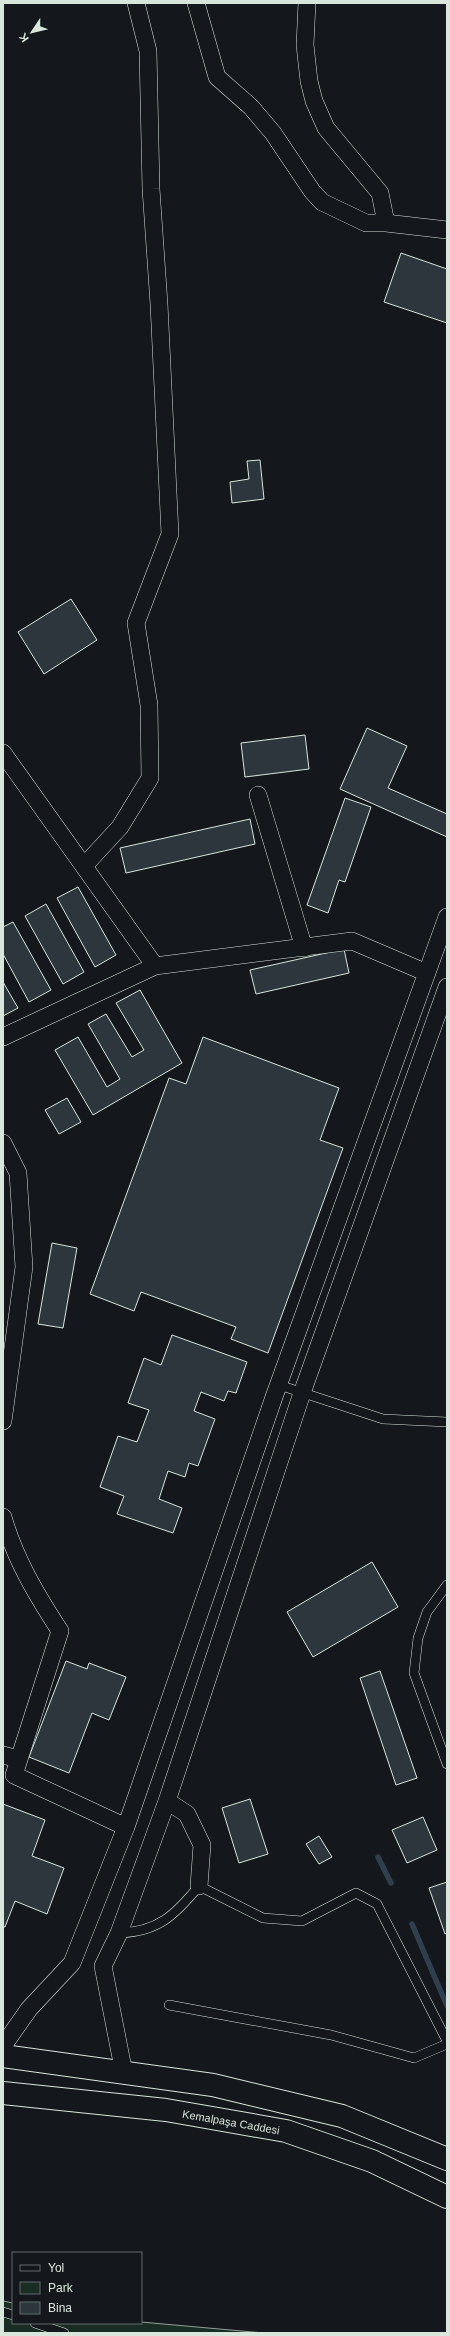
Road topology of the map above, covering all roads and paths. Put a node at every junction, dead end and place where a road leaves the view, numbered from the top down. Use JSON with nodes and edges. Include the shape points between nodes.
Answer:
{"nodes":[{"id":1,"x":136,"y":3,"type":"edge"},
{"id":2,"x":196,"y":3,"type":"edge"},
{"id":3,"x":307,"y":3,"type":"edge"},
{"id":4,"x":386,"y":223,"type":"junction"},
{"id":5,"x":447,"y":230,"type":"edge"},
{"id":6,"x":3,"y":753,"type":"edge"},
{"id":7,"x":258,"y":795,"type":"dead end"},
{"id":8,"x":84,"y":866,"type":"junction"},
{"id":9,"x":447,"y":917,"type":"edge"},
{"id":10,"x":304,"y":948,"type":"junction"},
{"id":11,"x":155,"y":966,"type":"junction"},
{"id":12,"x":427,"y":973,"type":"junction"},
{"id":13,"x":447,"y":987,"type":"edge"},
{"id":14,"x":3,"y":1037,"type":"edge"},
{"id":15,"x":3,"y":1144,"type":"edge"},
{"id":16,"x":278,"y":1385,"type":"junction"},
{"id":17,"x":302,"y":1392,"type":"junction"},
{"id":18,"x":3,"y":1421,"type":"edge"},
{"id":19,"x":447,"y":1422,"type":"edge"},
{"id":20,"x":3,"y":1517,"type":"edge"},
{"id":21,"x":447,"y":1584,"type":"edge"},
{"id":22,"x":11,"y":1757,"type":"edge"},
{"id":23,"x":447,"y":1764,"type":"edge"},
{"id":24,"x":167,"y":1802,"type":"junction"},
{"id":25,"x":126,"y":1826,"type":"junction"},
{"id":26,"x":199,"y":1886,"type":"junction"},
{"id":27,"x":119,"y":1933,"type":"junction"},
{"id":28,"x":169,"y":2005,"type":"dead end"},
{"id":29,"x":447,"y":2041,"type":"edge"},
{"id":30,"x":447,"y":2044,"type":"edge"},
{"id":31,"x":3,"y":2046,"type":"edge"},
{"id":32,"x":3,"y":2056,"type":"edge"},
{"id":33,"x":124,"y":2073,"type":"junction"},
{"id":34,"x":3,"y":2093,"type":"edge"},
{"id":35,"x":447,"y":2159,"type":"edge"},
{"id":36,"x":447,"y":2198,"type":"edge"},
{"id":37,"x":39,"y":2324,"type":"edge"},
{"id":38,"x":64,"y":2333,"type":"edge"}],
"edges":[{"from":1,"to":8,"type":"street","via":[[148,51],[151,189],[170,534],[136,623],[149,705],[150,778],[120,827]]},
{"from":2,"to":4,"type":"street","via":[[217,77],[251,107],[273,133],[312,191],[322,202],[366,222]]},
{"from":3,"to":4,"type":"street","via":[[305,45],[314,102],[326,128],[380,193]]},
{"from":4,"to":5,"type":"street"},
{"from":6,"to":8,"type":"street"},
{"from":7,"to":10,"type":"street"},
{"from":8,"to":11,"type":"street"},
{"from":9,"to":12,"type":"street"},
{"from":10,"to":11,"type":"street"},
{"from":10,"to":12,"type":"street","via":[[352,941]]},
{"from":11,"to":14,"type":"street"},
{"from":12,"to":16,"type":"street"},
{"from":13,"to":17,"type":"street"},
{"from":15,"to":18,"type":"street","via":[[18,1173],[24,1267]]},
{"from":16,"to":17,"type":"lane"},
{"from":16,"to":25,"type":"street"},
{"from":17,"to":19,"type":"lane","via":[[383,1419]]},
{"from":17,"to":24,"type":"street"},
{"from":20,"to":22,"type":"street","via":[[11,1544],[34,1591],[60,1631]]},
{"from":21,"to":23,"type":"lane","via":[[427,1612],[418,1638],[414,1673]]},
{"from":22,"to":25,"type":"street","via":[[14,1775]]},
{"from":24,"to":26,"type":"street","via":[[187,1814],[202,1845]]},
{"from":24,"to":27,"type":"street"},
{"from":25,"to":31,"type":"street","via":[[72,1963],[29,2009]]},
{"from":26,"to":27,"type":"lane","via":[[178,1912],[139,1933]]},
{"from":26,"to":29,"type":"lane","via":[[263,1918],[302,1921],[356,1893],[377,1904]]},
{"from":27,"to":33,"type":"street","via":[[103,1966]]},
{"from":28,"to":30,"type":"lane","via":[[331,2035],[414,2058]]},
{"from":32,"to":33,"type":"main road"},
{"from":33,"to":35,"type":"main road","via":[[213,2085],[342,2116]]},
{"from":34,"to":36,"type":"main road","name":"Kemalpaşa Caddesi","via":[[166,2110],[286,2131],[372,2161]]},
{"from":37,"to":38,"type":"lane"}]}
